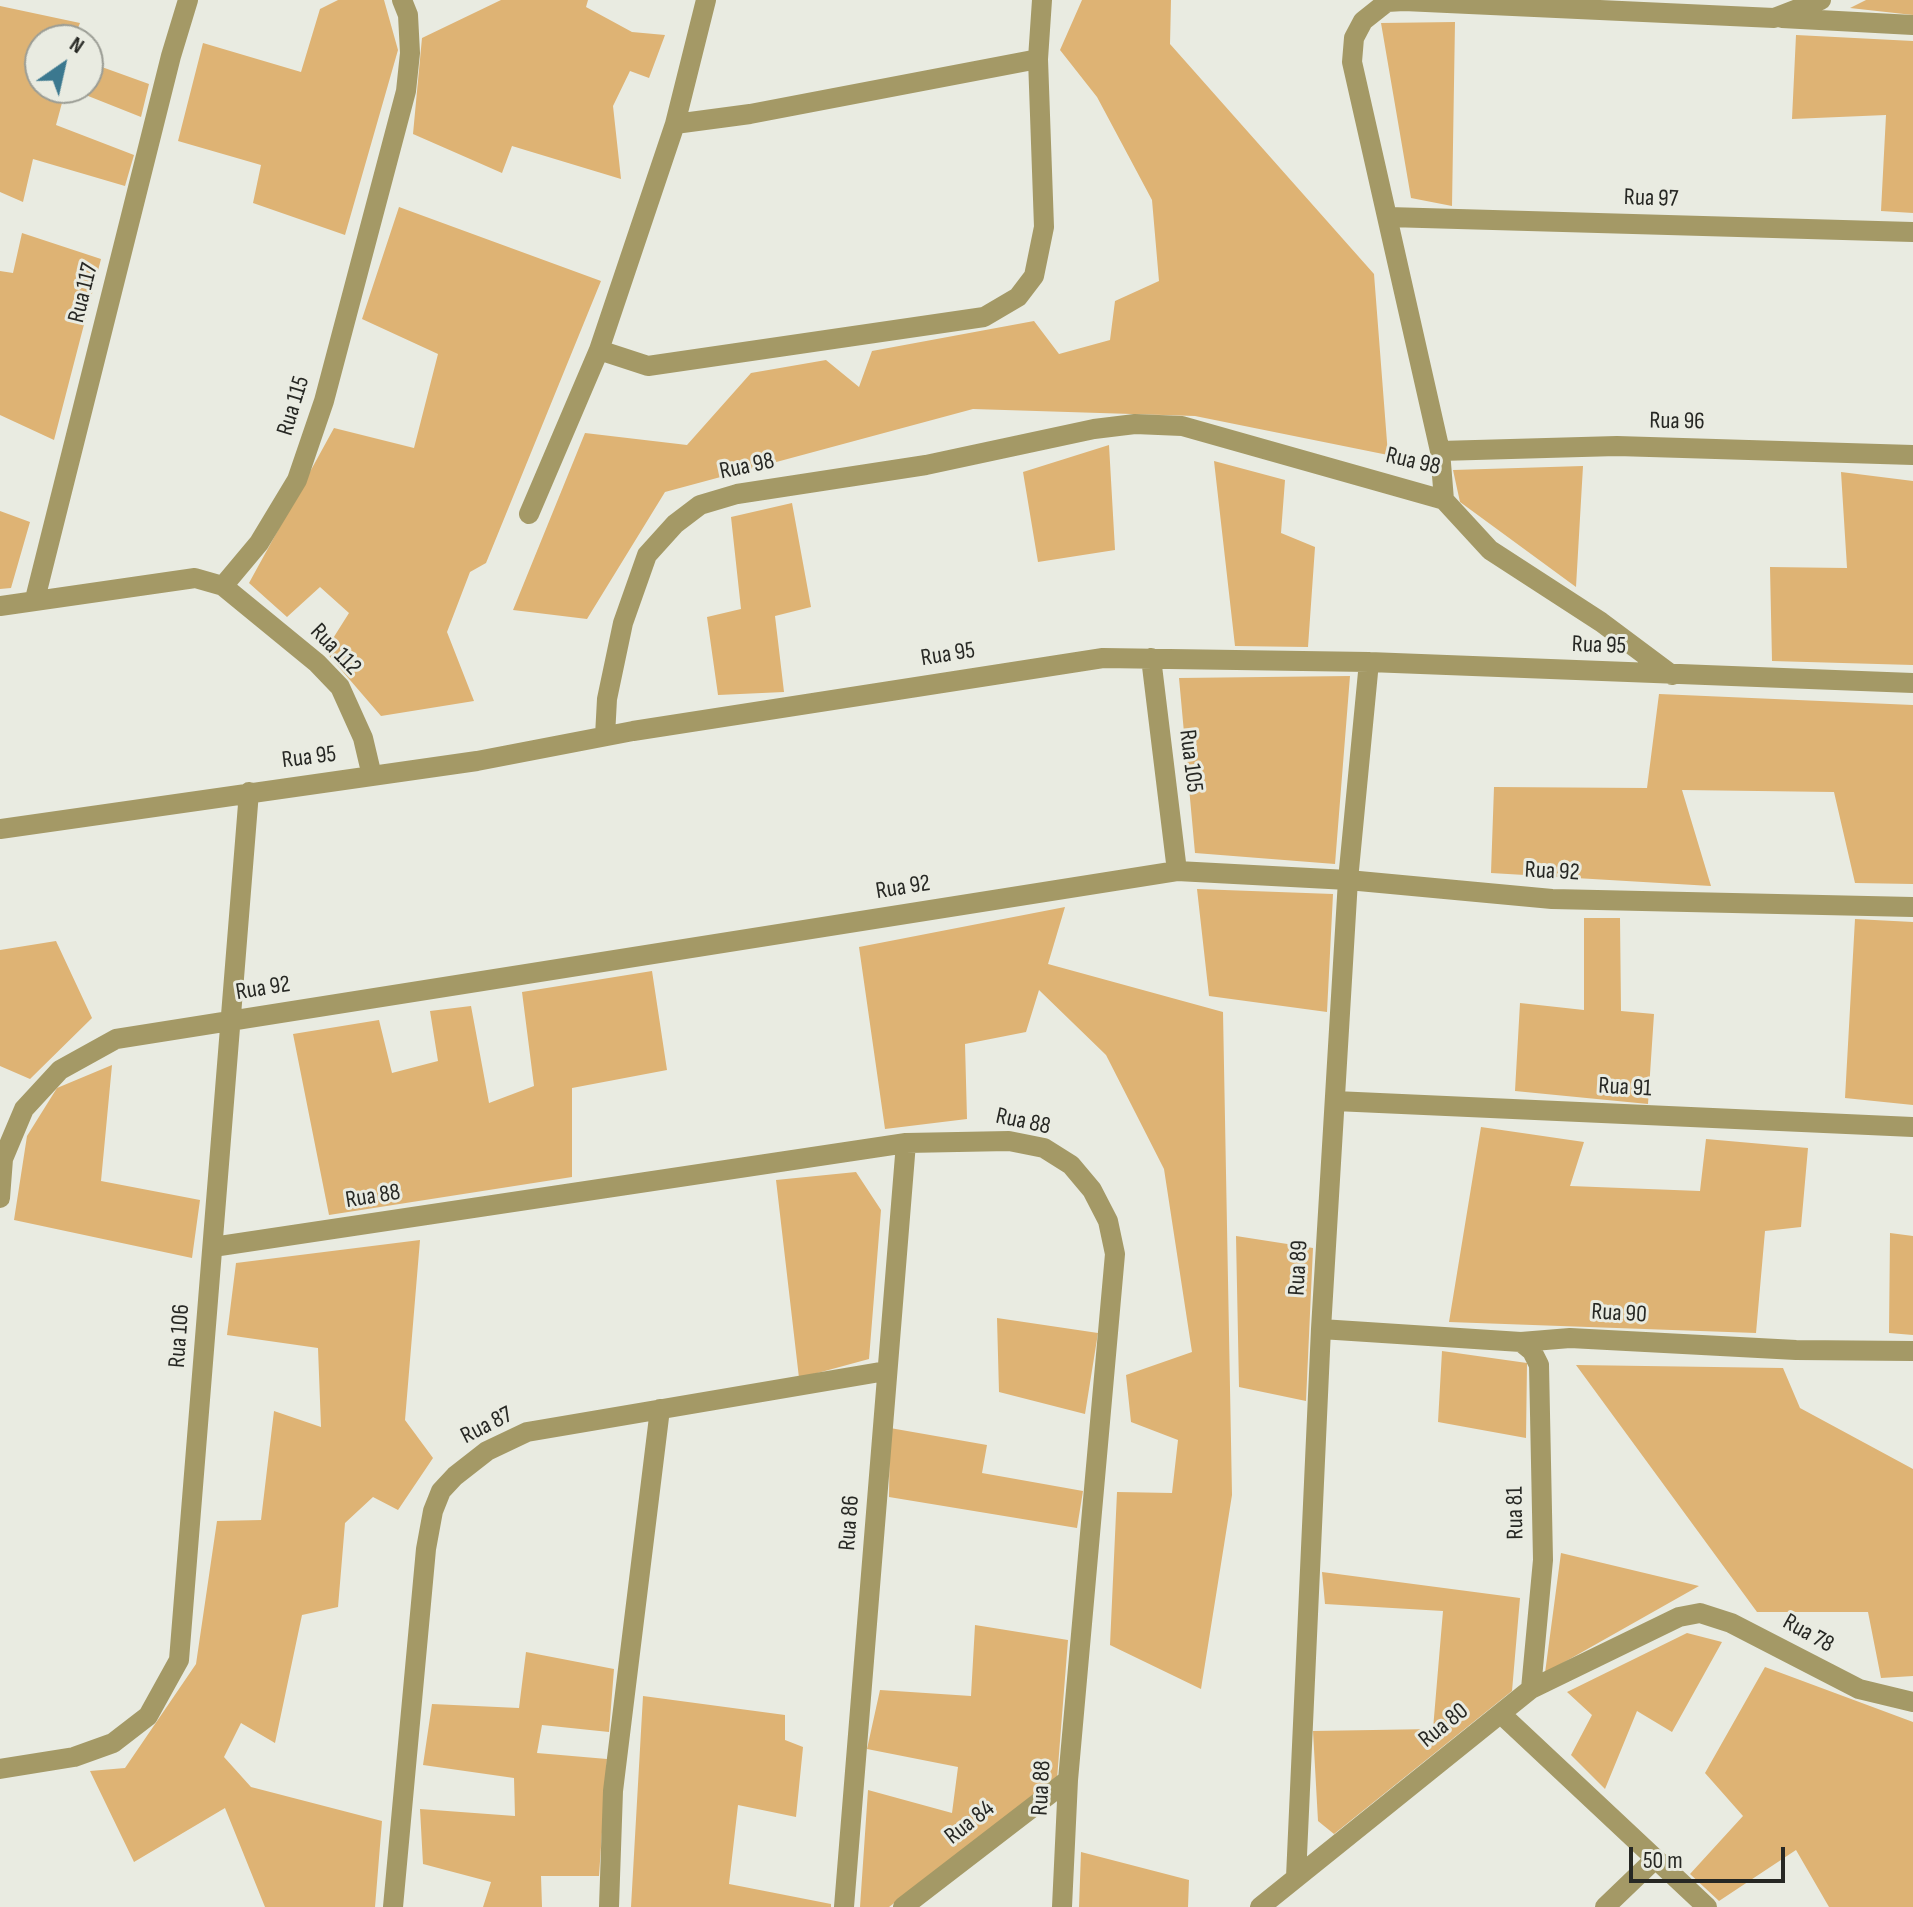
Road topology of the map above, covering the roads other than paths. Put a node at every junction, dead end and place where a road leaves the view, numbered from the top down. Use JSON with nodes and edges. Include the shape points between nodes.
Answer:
{"nodes":[{"id":1,"x":188,"y":0,"type":"edge"},
{"id":2,"x":402,"y":0,"type":"edge"},
{"id":3,"x":706,"y":0,"type":"edge"},
{"id":4,"x":1042,"y":0,"type":"edge"},
{"id":5,"x":1821,"y":0,"type":"edge"},
{"id":6,"x":1367,"y":5,"type":"edge"},
{"id":7,"x":1774,"y":18,"type":"junction"},
{"id":8,"x":1913,"y":25,"type":"edge"},
{"id":9,"x":1038,"y":59,"type":"junction"},
{"id":10,"x":675,"y":124,"type":"junction"},
{"id":11,"x":1388,"y":217,"type":"junction"},
{"id":12,"x":1913,"y":232,"type":"edge"},
{"id":13,"x":599,"y":350,"type":"junction"},
{"id":14,"x":1440,"y":451,"type":"junction"},
{"id":15,"x":1913,"y":455,"type":"edge"},
{"id":16,"x":1444,"y":500,"type":"junction"},
{"id":17,"x":529,"y":514,"type":"dead end"},
{"id":18,"x":223,"y":586,"type":"junction"},
{"id":19,"x":35,"y":599,"type":"junction"},
{"id":20,"x":0,"y":606,"type":"edge"},
{"id":21,"x":1151,"y":658,"type":"junction"},
{"id":22,"x":1369,"y":662,"type":"junction"},
{"id":23,"x":1672,"y":675,"type":"junction"},
{"id":24,"x":1913,"y":683,"type":"edge"},
{"id":25,"x":605,"y":736,"type":"junction"},
{"id":26,"x":372,"y":776,"type":"junction"},
{"id":27,"x":249,"y":792,"type":"junction"},
{"id":28,"x":0,"y":829,"type":"edge"},
{"id":29,"x":1177,"y":871,"type":"junction"},
{"id":30,"x":1348,"y":880,"type":"junction"},
{"id":31,"x":1913,"y":907,"type":"edge"},
{"id":32,"x":231,"y":1021,"type":"junction"},
{"id":33,"x":1335,"y":1101,"type":"junction"},
{"id":34,"x":1913,"y":1127,"type":"edge"},
{"id":35,"x":906,"y":1143,"type":"junction"},
{"id":36,"x":0,"y":1198,"type":"edge"},
{"id":37,"x":213,"y":1247,"type":"junction"},
{"id":38,"x":1321,"y":1329,"type":"junction"},
{"id":39,"x":1521,"y":1342,"type":"junction"},
{"id":40,"x":1913,"y":1351,"type":"edge"},
{"id":41,"x":886,"y":1371,"type":"junction"},
{"id":42,"x":660,"y":1409,"type":"junction"},
{"id":43,"x":1679,"y":1617,"type":"joint"},
{"id":44,"x":1531,"y":1689,"type":"junction"},
{"id":45,"x":1913,"y":1702,"type":"edge"},
{"id":46,"x":1501,"y":1714,"type":"junction"},
{"id":47,"x":0,"y":1769,"type":"edge"},
{"id":48,"x":1068,"y":1780,"type":"junction"},
{"id":49,"x":1655,"y":1859,"type":"junction"},
{"id":50,"x":1296,"y":1877,"type":"junction"},
{"id":51,"x":393,"y":1907,"type":"edge"},
{"id":52,"x":609,"y":1907,"type":"edge"},
{"id":53,"x":844,"y":1907,"type":"edge"},
{"id":54,"x":903,"y":1907,"type":"edge"},
{"id":55,"x":1062,"y":1907,"type":"edge"},
{"id":56,"x":1260,"y":1907,"type":"edge"},
{"id":57,"x":1605,"y":1907,"type":"edge"},
{"id":58,"x":1707,"y":1907,"type":"edge"}],
"edges":[{"from":1,"to":19,"type":"street","name":"Rua 117"},
{"from":2,"to":18,"type":"street","name":"Rua 115","via":[[410,53],[406,91],[324,401],[291,491],[259,543]]},
{"from":3,"to":10,"type":"street"},
{"from":4,"to":9,"type":"street"},
{"from":5,"to":7,"type":"street","name":"Rua 98"},
{"from":6,"to":7,"type":"street","name":"Rua 98","via":[[1404,1]]},
{"from":6,"to":11,"type":"street","name":"Rua 98","via":[[1354,38],[1352,62]]},
{"from":7,"to":8,"type":"street"},
{"from":9,"to":10,"type":"street"},
{"from":9,"to":13,"type":"street","via":[[1044,227],[1034,276],[1018,297],[984,317],[648,366]]},
{"from":10,"to":13,"type":"street"},
{"from":11,"to":12,"type":"street","name":"Rua 97"},
{"from":11,"to":14,"type":"street","name":"Rua 98"},
{"from":13,"to":17,"type":"street"},
{"from":14,"to":15,"type":"street","name":"Rua 96","via":[[1617,446]]},
{"from":14,"to":16,"type":"street","name":"Rua 98"},
{"from":16,"to":23,"type":"street","via":[[1490,550]]},
{"from":16,"to":25,"type":"street","name":"Rua 98","via":[[1182,426],[1135,424],[926,465],[737,494],[700,505],[647,555],[623,623]]},
{"from":18,"to":19,"type":"street","via":[[195,578]]},
{"from":18,"to":26,"type":"street","name":"Rua 112","via":[[340,687],[363,738]]},
{"from":19,"to":20,"type":"street"},
{"from":21,"to":22,"type":"street","name":"Rua 95"},
{"from":21,"to":25,"type":"street","name":"Rua 95","via":[[1070,662]]},
{"from":21,"to":29,"type":"street","name":"Rua 105"},
{"from":22,"to":23,"type":"street","name":"Rua 95"},
{"from":22,"to":30,"type":"street","name":"Rua 89"},
{"from":23,"to":24,"type":"street","name":"Rua 95"},
{"from":25,"to":26,"type":"street","name":"Rua 95"},
{"from":26,"to":27,"type":"street","name":"Rua 95"},
{"from":27,"to":28,"type":"street","name":"Rua 95"},
{"from":27,"to":32,"type":"street","name":"Rua 106"},
{"from":29,"to":30,"type":"street","name":"Rua 92"},
{"from":29,"to":32,"type":"street","name":"Rua 92"},
{"from":30,"to":31,"type":"street","name":"Rua 92","via":[[1552,899]]},
{"from":30,"to":33,"type":"street","name":"Rua 89"},
{"from":32,"to":36,"type":"street","name":"Rua 92","via":[[116,1039],[60,1070],[24,1109],[13,1131],[3,1159]]},
{"from":32,"to":37,"type":"street","name":"Rua 106"},
{"from":33,"to":34,"type":"street","name":"Rua 91"},
{"from":33,"to":38,"type":"street","name":"Rua 89"},
{"from":35,"to":37,"type":"street","name":"Rua 88"},
{"from":35,"to":41,"type":"street","name":"Rua 86"},
{"from":35,"to":48,"type":"street","name":"Rua 88","via":[[981,1140],[1044,1148],[1071,1165],[1108,1221],[1115,1254]]},
{"from":37,"to":47,"type":"street","name":"Rua 106","via":[[179,1660],[148,1716],[113,1743],[74,1757]]},
{"from":38,"to":39,"type":"street","name":"Rua 90"},
{"from":38,"to":50,"type":"street","name":"Rua 89"},
{"from":39,"to":40,"type":"street","name":"Rua 90","via":[[1570,1338]]},
{"from":39,"to":44,"type":"street","name":"Rua 81","via":[[1539,1365],[1543,1560]]},
{"from":41,"to":42,"type":"street","name":"Rua 87"},
{"from":41,"to":53,"type":"street","name":"Rua 86"},
{"from":42,"to":51,"type":"street","name":"Rua 87","via":[[527,1432],[468,1463],[441,1491],[426,1549]]},
{"from":42,"to":52,"type":"street","via":[[613,1791]]},
{"from":43,"to":44,"type":"street","name":"Rua 80"},
{"from":43,"to":45,"type":"street","name":"Rua 78","via":[[1700,1613],[1731,1623],[1859,1689]]},
{"from":44,"to":46,"type":"street","name":"Rua 80"},
{"from":46,"to":49,"type":"street"},
{"from":46,"to":50,"type":"street","name":"Rua 80"},
{"from":48,"to":54,"type":"street","name":"Rua 84"},
{"from":48,"to":55,"type":"street","name":"Rua 88"},
{"from":49,"to":57,"type":"street"},
{"from":49,"to":58,"type":"street"},
{"from":50,"to":56,"type":"street","name":"Rua 80"}]}
